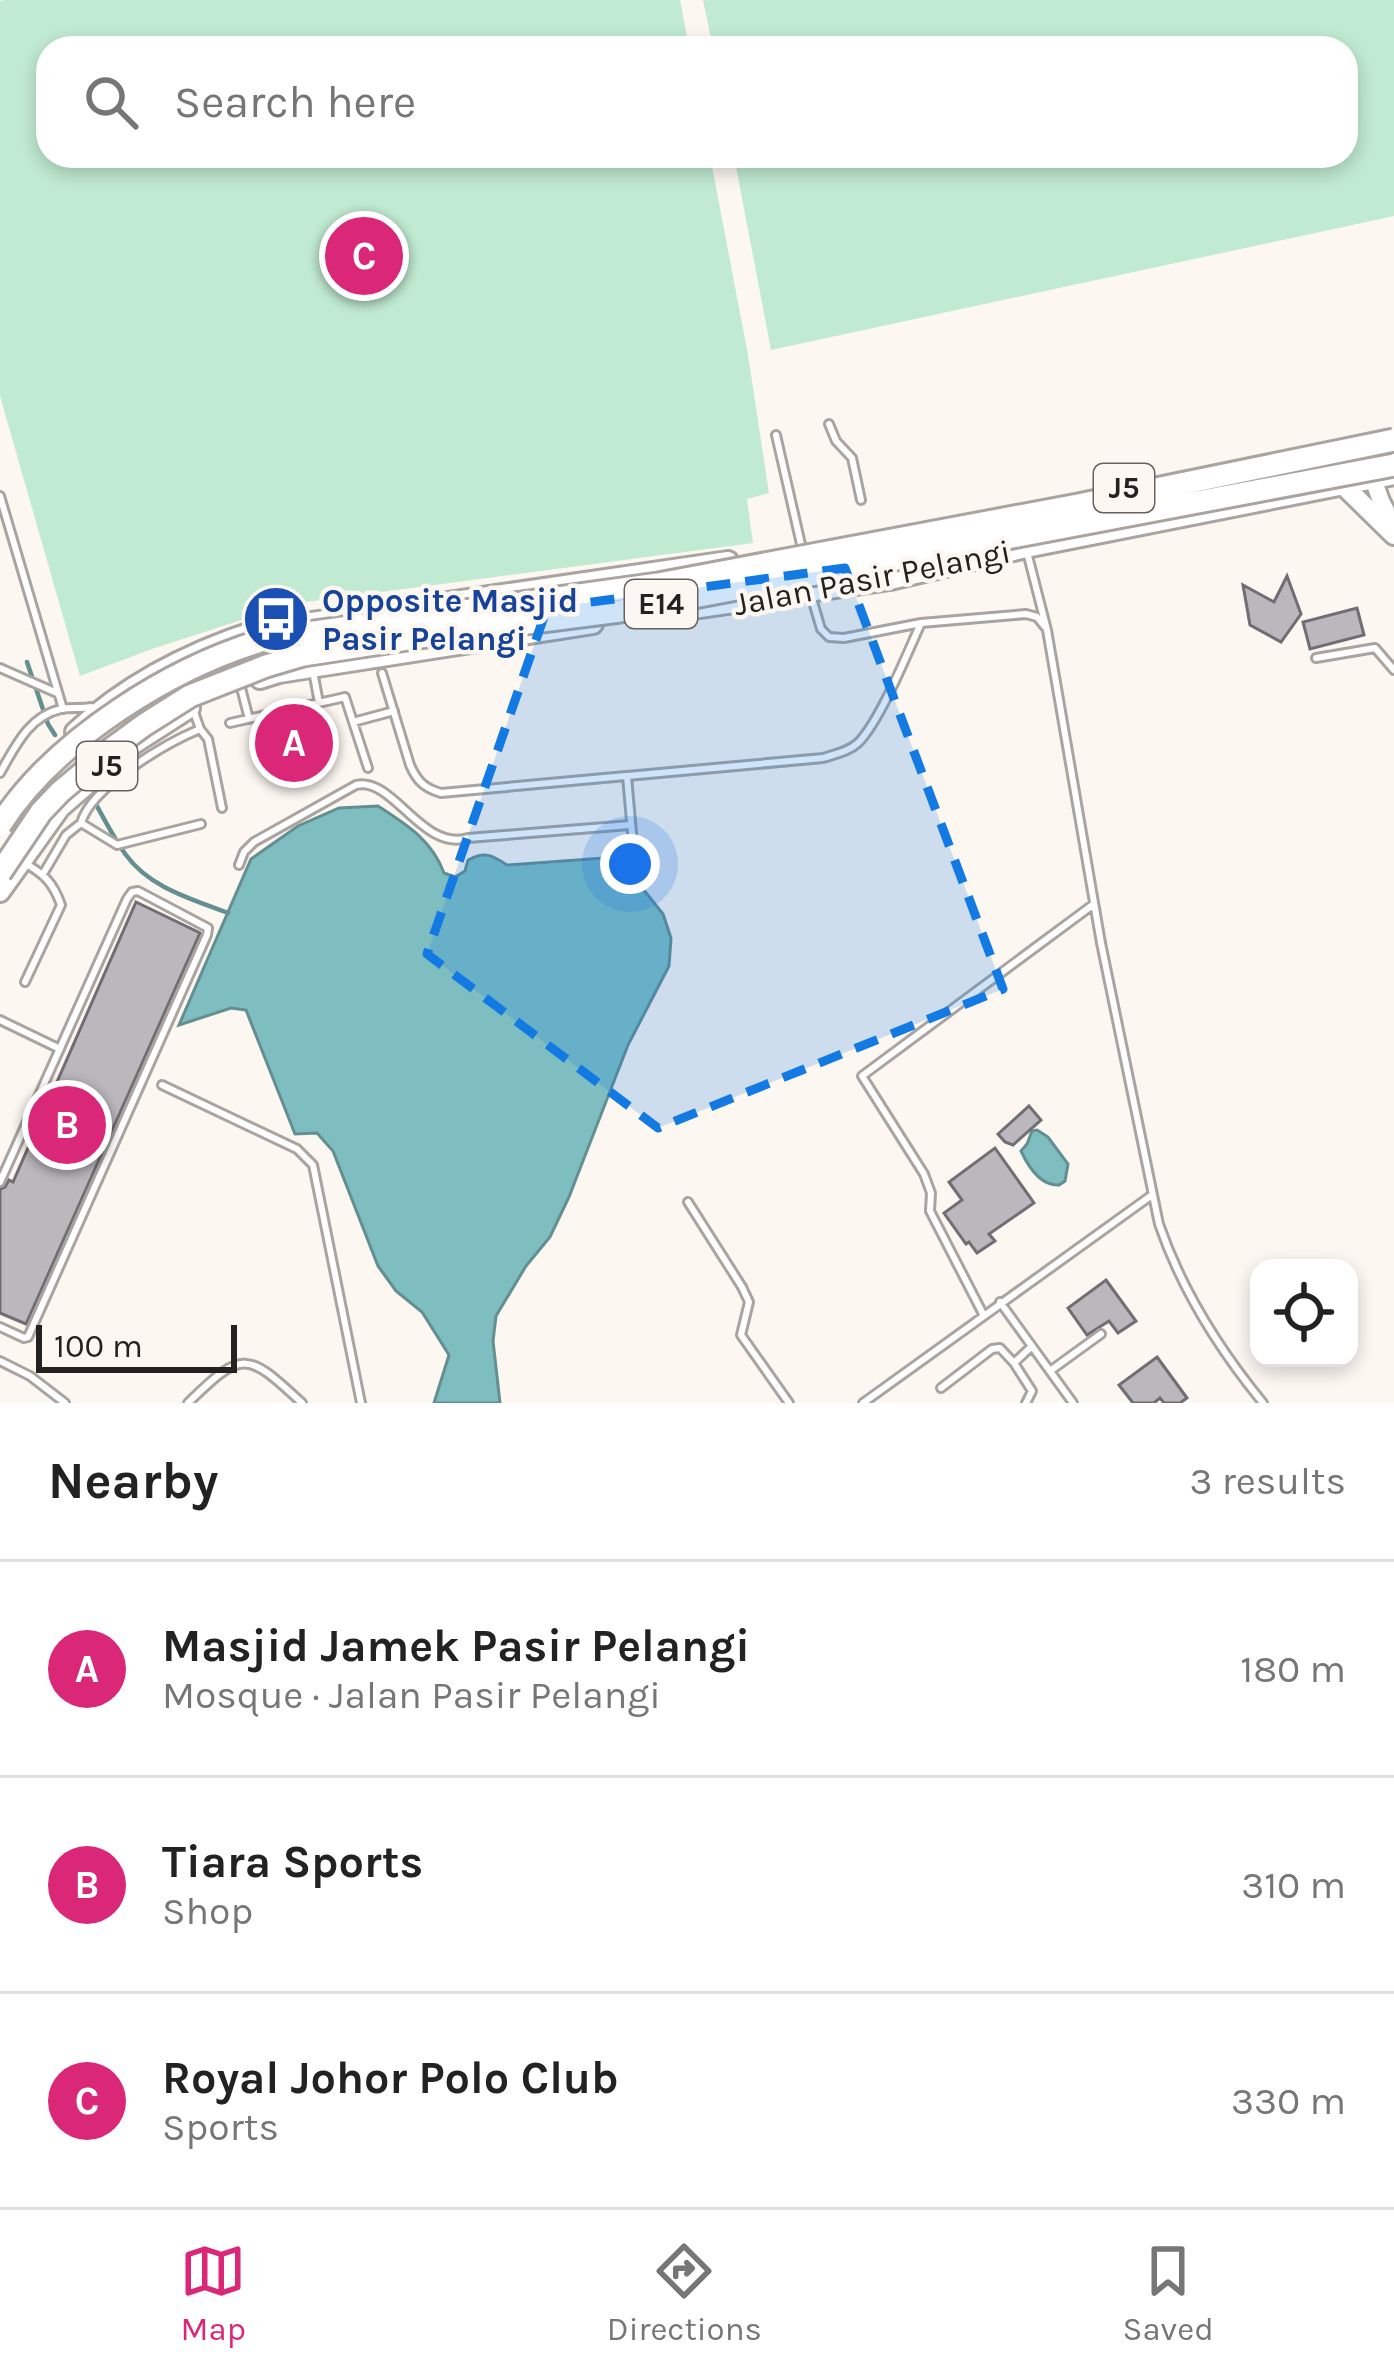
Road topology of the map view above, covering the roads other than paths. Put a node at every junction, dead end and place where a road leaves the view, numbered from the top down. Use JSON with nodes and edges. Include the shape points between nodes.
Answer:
{"nodes":[{"id":1,"x":829,"y":424,"type":"dead end"},
{"id":2,"x":776,"y":435,"type":"dead end"},
{"id":3,"x":1391,"y":439,"type":"edge"},
{"id":4,"x":1362,"y":444,"type":"junction"},
{"id":5,"x":1394,"y":465,"type":"edge"},
{"id":6,"x":1394,"y":476,"type":"edge"},
{"id":7,"x":1372,"y":480,"type":"junction"},
{"id":8,"x":1343,"y":486,"type":"junction"},
{"id":9,"x":0,"y":496,"type":"edge"},
{"id":10,"x":860,"y":500,"type":"dead end"},
{"id":11,"x":1394,"y":530,"type":"edge"},
{"id":12,"x":1026,"y":548,"type":"junction"},
{"id":13,"x":803,"y":549,"type":"junction"},
{"id":14,"x":810,"y":593,"type":"junction"},
{"id":15,"x":922,"y":623,"type":"junction"},
{"id":16,"x":1047,"y":630,"type":"junction"},
{"id":17,"x":1316,"y":658,"type":"dead end"},
{"id":18,"x":0,"y":668,"type":"edge"},
{"id":19,"x":312,"y":668,"type":"junction"},
{"id":20,"x":1394,"y":670,"type":"edge"},
{"id":21,"x":382,"y":673,"type":"dead end"},
{"id":22,"x":240,"y":684,"type":"junction"},
{"id":23,"x":58,"y":693,"type":"junction"},
{"id":24,"x":118,"y":697,"type":"junction"},
{"id":25,"x":319,"y":703,"type":"junction"},
{"id":26,"x":192,"y":706,"type":"junction"},
{"id":27,"x":62,"y":709,"type":"junction"},
{"id":28,"x":394,"y":711,"type":"junction"},
{"id":29,"x":249,"y":719,"type":"junction"},
{"id":30,"x":353,"y":722,"type":"junction"},
{"id":31,"x":230,"y":723,"type":"dead end"},
{"id":32,"x":200,"y":729,"type":"junction"},
{"id":33,"x":368,"y":768,"type":"dead end"},
{"id":34,"x":0,"y":773,"type":"edge"},
{"id":35,"x":627,"y":776,"type":"junction"},
{"id":36,"x":0,"y":808,"type":"edge"},
{"id":37,"x":222,"y":808,"type":"dead end"},
{"id":38,"x":81,"y":823,"type":"junction"},
{"id":39,"x":201,"y":824,"type":"dead end"},
{"id":40,"x":0,"y":825,"type":"edge"},
{"id":41,"x":630,"y":825,"type":"junction"},
{"id":42,"x":634,"y":855,"type":"dead end"},
{"id":43,"x":20,"y":860,"type":"junction"},
{"id":44,"x":238,"y":865,"type":"dead end"},
{"id":45,"x":0,"y":873,"type":"edge"},
{"id":46,"x":44,"y":874,"type":"junction"},
{"id":47,"x":0,"y":892,"type":"edge"},
{"id":48,"x":1094,"y":904,"type":"junction"},
{"id":49,"x":25,"y":982,"type":"dead end"},
{"id":50,"x":0,"y":1020,"type":"edge"},
{"id":51,"x":60,"y":1049,"type":"junction"},
{"id":52,"x":162,"y":1085,"type":"dead end"},
{"id":53,"x":0,"y":1182,"type":"edge"},
{"id":54,"x":1152,"y":1195,"type":"junction"},
{"id":55,"x":688,"y":1202,"type":"dead end"},
{"id":56,"x":1000,"y":1302,"type":"junction"},
{"id":57,"x":983,"y":1314,"type":"junction"},
{"id":58,"x":0,"y":1327,"type":"edge"},
{"id":59,"x":1101,"y":1334,"type":"dead end"},
{"id":60,"x":1032,"y":1346,"type":"junction"},
{"id":61,"x":0,"y":1361,"type":"edge"},
{"id":62,"x":1015,"y":1364,"type":"junction"},
{"id":63,"x":1050,"y":1371,"type":"junction"},
{"id":64,"x":941,"y":1388,"type":"dead end"},
{"id":65,"x":1261,"y":1402,"type":"edge"},
{"id":66,"x":65,"y":1403,"type":"edge"},
{"id":67,"x":188,"y":1403,"type":"edge"},
{"id":68,"x":302,"y":1403,"type":"edge"},
{"id":69,"x":362,"y":1403,"type":"edge"},
{"id":70,"x":789,"y":1403,"type":"edge"},
{"id":71,"x":863,"y":1403,"type":"edge"},
{"id":72,"x":1026,"y":1403,"type":"edge"},
{"id":73,"x":1073,"y":1403,"type":"edge"}],
"edges":[{"from":1,"to":10,"type":"lane","via":[[852,458]]},
{"from":2,"to":13,"type":"lane"},
{"from":3,"to":4,"type":"main road","name":"Jalan Pasir Pelangi","number":"J5"},
{"from":3,"to":6,"type":"main road"},
{"from":3,"to":40,"type":"highway","number":"E14","bridge":true,"via":[[658,584],[234,648],[105,720]]},
{"from":4,"to":7,"type":"main road"},
{"from":4,"to":13,"type":"main road","name":"Jalan Pasir Pelangi","number":"J5"},
{"from":5,"to":45,"type":"highway","number":"E14","bridge":true,"via":[[620,611],[303,655],[190,696],[144,725],[60,792]]},
{"from":6,"to":7,"type":"main road","name":"Jalan Pasir Pelangi","number":"J5"},
{"from":7,"to":8,"type":"main road","name":"Jalan Pasir Pelangi","number":"J5"},
{"from":7,"to":11,"type":"main road"},
{"from":8,"to":11,"type":"main road"},
{"from":8,"to":12,"type":"main road","name":"Jalan Pasir Pelangi","number":"J5"},
{"from":9,"to":23,"type":"lane"},
{"from":12,"to":14,"type":"main road","name":"Jalan Pasir Pelangi","number":"J5"},
{"from":12,"to":16,"type":"lane"},
{"from":13,"to":14,"type":"lane"},
{"from":13,"to":24,"type":"main road","name":"Jalan Pasir Pelangi","number":"J5","via":[[257,630],[176,662]]},
{"from":14,"to":15,"type":"lane","via":[[829,637]]},
{"from":14,"to":19,"type":"main road","name":"Jalan Pasir Pelangi","number":"J5"},
{"from":15,"to":16,"type":"lane","via":[[1026,614]]},
{"from":15,"to":35,"type":"lane","via":[[873,722],[841,753]]},
{"from":16,"to":48,"type":"lane"},
{"from":17,"to":20,"type":"lane","via":[[1375,648]]},
{"from":18,"to":23,"type":"lane"},
{"from":19,"to":22,"type":"main road","name":"Jalan Pasir Pelangi","number":"J5"},
{"from":19,"to":25,"type":"lane"},
{"from":21,"to":28,"type":"lane"},
{"from":22,"to":26,"type":"main road","name":"Jalan Pasir Pelangi","number":"J5"},
{"from":22,"to":29,"type":"lane"},
{"from":23,"to":27,"type":"lane"},
{"from":24,"to":27,"type":"lane"},
{"from":24,"to":36,"type":"main road","name":"Jalan Pasir Pelangi","number":"J5"},
{"from":25,"to":29,"type":"lane"},
{"from":25,"to":30,"type":"lane","via":[[345,698]]},
{"from":26,"to":32,"type":"lane"},
{"from":26,"to":43,"type":"main road","name":"Jalan Pasir Pelangi","number":"J5","via":[[81,788]]},
{"from":27,"to":34,"type":"lane","via":[[37,719]]},
{"from":28,"to":30,"type":"lane"},
{"from":28,"to":35,"type":"lane","via":[[415,776],[430,790]]},
{"from":29,"to":31,"type":"lane"},
{"from":30,"to":33,"type":"lane"},
{"from":32,"to":37,"type":"lane"},
{"from":32,"to":38,"type":"lane","via":[[100,793]]},
{"from":35,"to":41,"type":"lane"},
{"from":38,"to":39,"type":"lane","via":[[117,844]]},
{"from":38,"to":46,"type":"lane"},
{"from":41,"to":42,"type":"lane"},
{"from":41,"to":44,"type":"lane","via":[[455,842],[367,782],[254,842]]},
{"from":43,"to":46,"type":"lane"},
{"from":43,"to":47,"type":"main road","name":"Jalan Pasir Pelangi","number":"J5"},
{"from":46,"to":49,"type":"lane","via":[[61,904]]},
{"from":48,"to":54,"type":"lane"},
{"from":48,"to":57,"type":"lane","via":[[862,1076],[924,1174],[930,1211]]},
{"from":50,"to":51,"type":"lane"},
{"from":51,"to":53,"type":"lane"},
{"from":51,"to":58,"type":"lane","via":[[132,892],[208,928],[28,1337]]},
{"from":52,"to":69,"type":"lane","via":[[298,1149],[314,1165]]},
{"from":54,"to":56,"type":"lane"},
{"from":54,"to":65,"type":"lane","via":[[1194,1307]]},
{"from":55,"to":70,"type":"lane","via":[[748,1302],[741,1335]]},
{"from":56,"to":57,"type":"lane"},
{"from":56,"to":60,"type":"lane"},
{"from":57,"to":71,"type":"lane"},
{"from":59,"to":63,"type":"lane"},
{"from":60,"to":62,"type":"lane"},
{"from":60,"to":63,"type":"lane"},
{"from":61,"to":66,"type":"lane"},
{"from":62,"to":64,"type":"lane","via":[[992,1348]]},
{"from":62,"to":72,"type":"lane","via":[[1032,1391]]},
{"from":63,"to":73,"type":"lane"},
{"from":67,"to":68,"type":"lane","via":[[243,1361],[263,1367]]}]}
